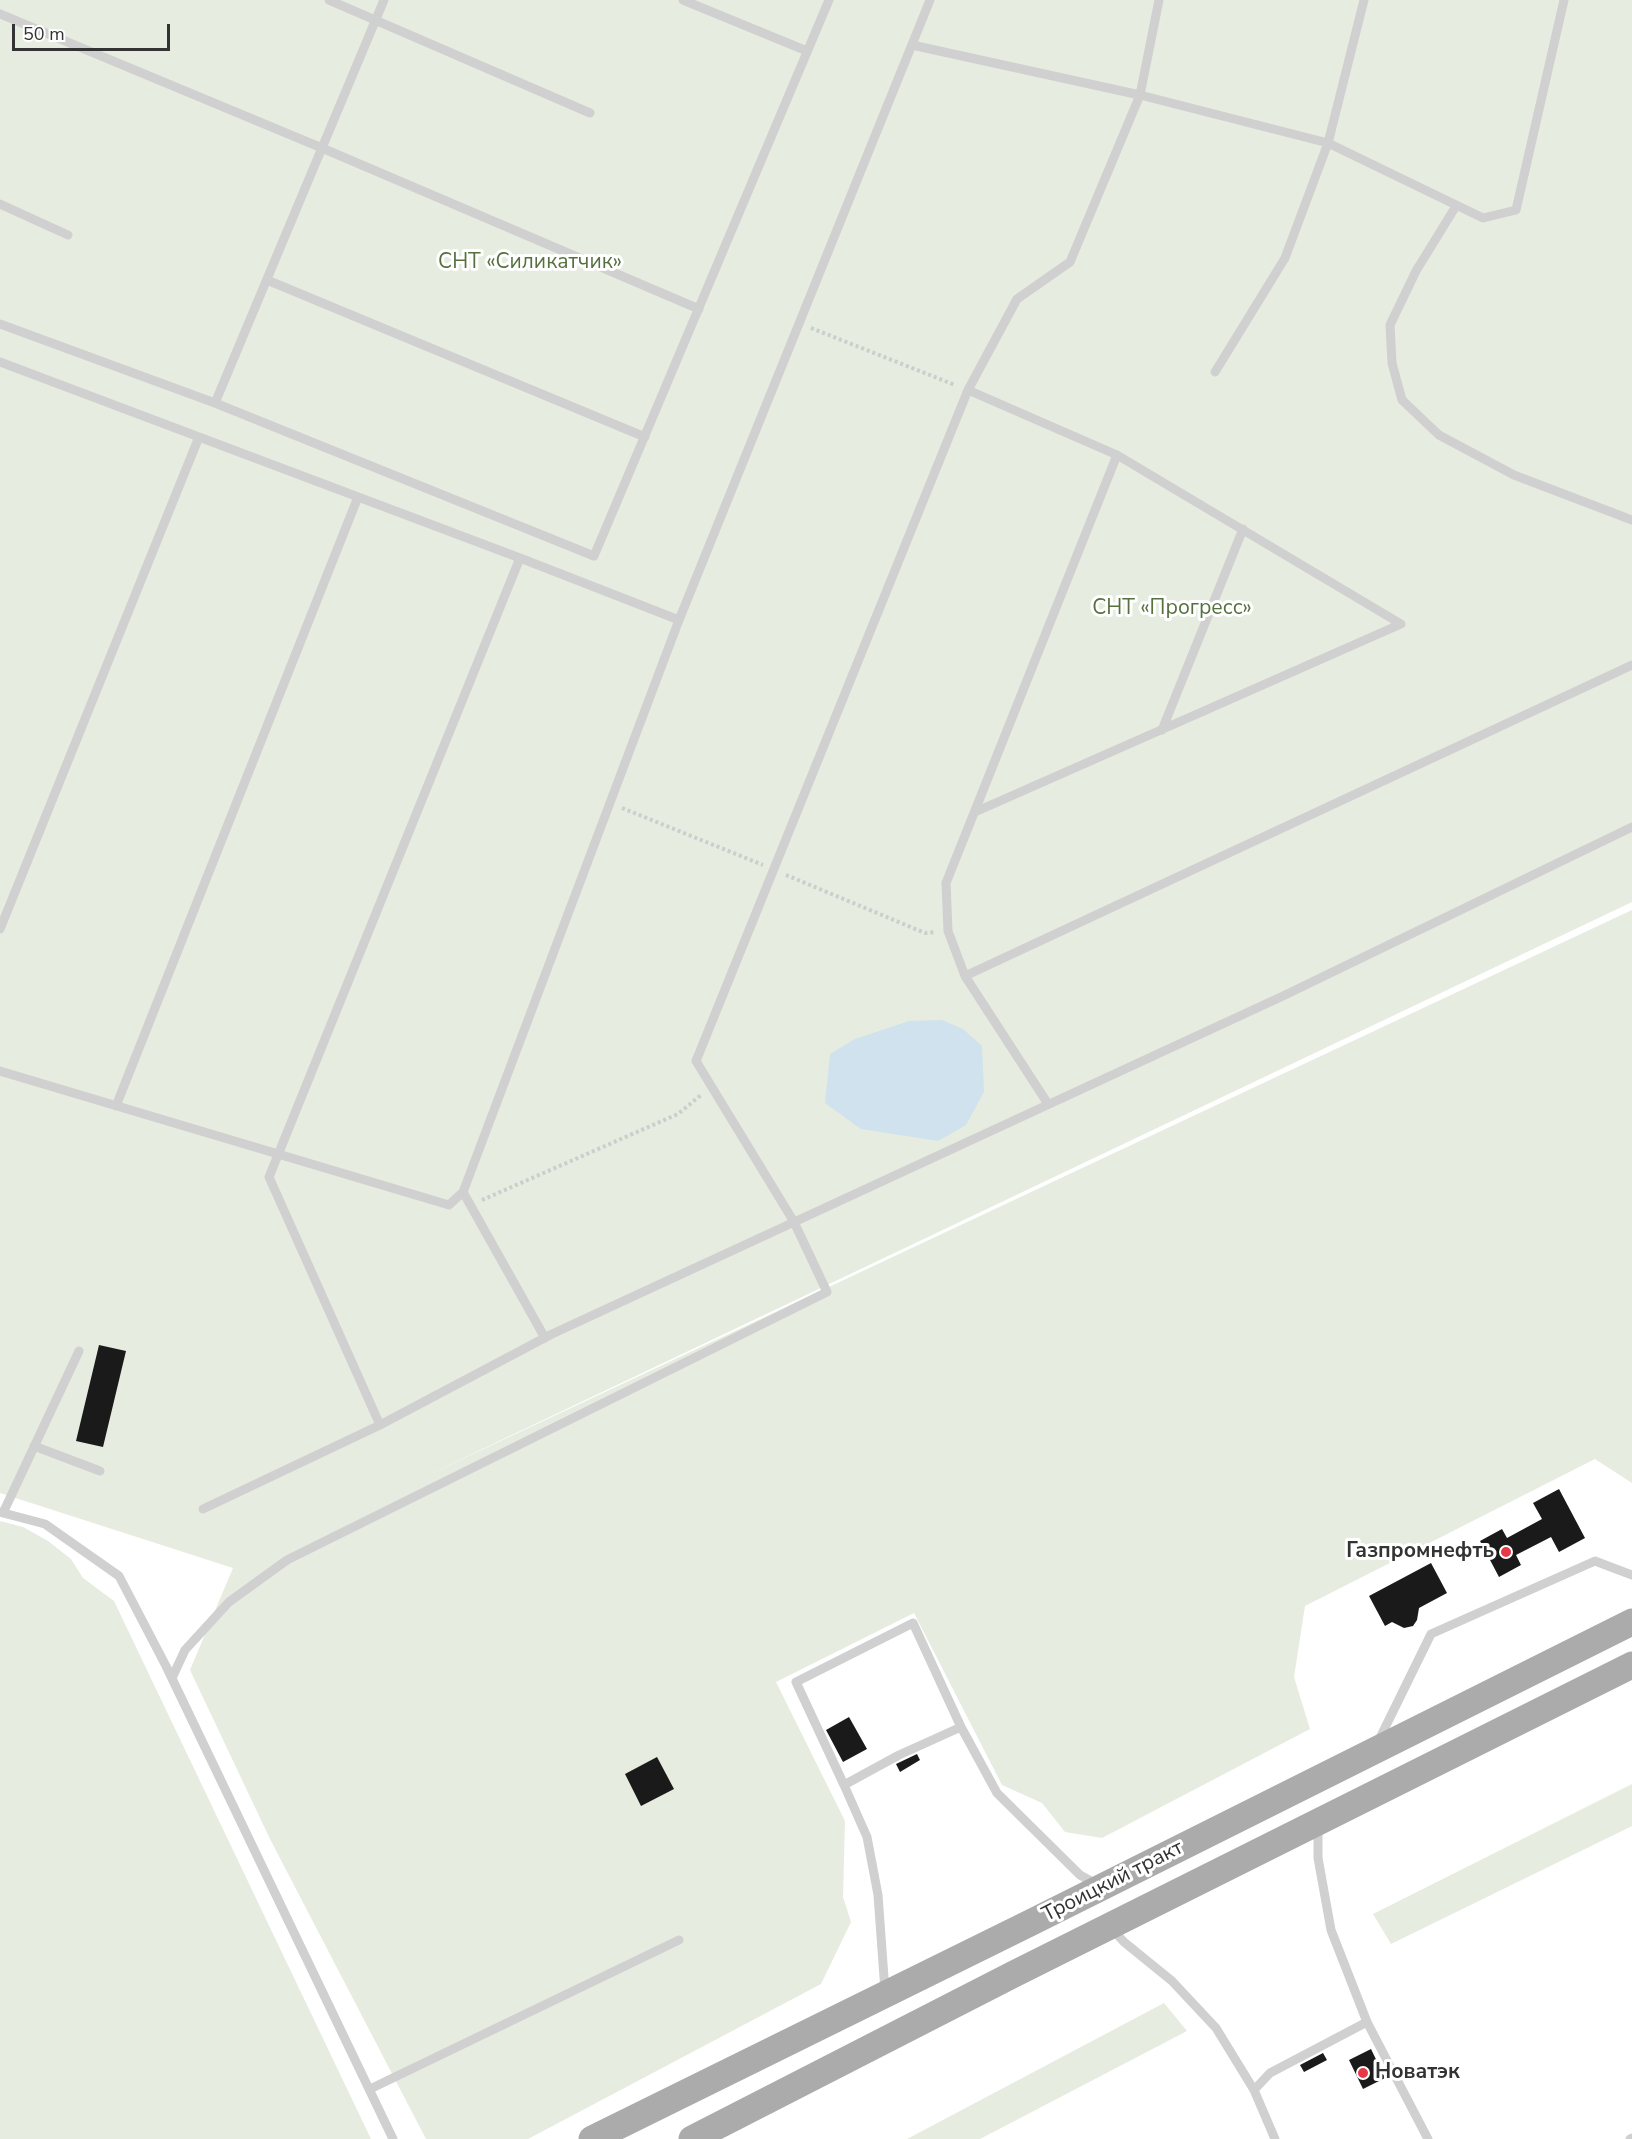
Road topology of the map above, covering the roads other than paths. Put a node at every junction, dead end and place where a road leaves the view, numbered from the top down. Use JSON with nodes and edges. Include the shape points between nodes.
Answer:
{"nodes":[{"id":1,"x":329,"y":0,"type":"edge"},
{"id":2,"x":384,"y":0,"type":"edge"},
{"id":3,"x":683,"y":0,"type":"edge"},
{"id":4,"x":829,"y":0,"type":"edge"},
{"id":5,"x":930,"y":0,"type":"edge"},
{"id":6,"x":1159,"y":0,"type":"edge"},
{"id":7,"x":1364,"y":0,"type":"edge"},
{"id":8,"x":1564,"y":0,"type":"edge"},
{"id":9,"x":0,"y":14,"type":"edge"},
{"id":10,"x":376,"y":19,"type":"junction"},
{"id":11,"x":912,"y":45,"type":"junction"},
{"id":12,"x":807,"y":51,"type":"junction"},
{"id":13,"x":1140,"y":95,"type":"junction"},
{"id":14,"x":590,"y":113,"type":"dead end"},
{"id":15,"x":1328,"y":143,"type":"junction"},
{"id":16,"x":322,"y":148,"type":"junction"},
{"id":17,"x":0,"y":204,"type":"edge"},
{"id":18,"x":1456,"y":206,"type":"junction"},
{"id":19,"x":68,"y":235,"type":"dead end"},
{"id":20,"x":267,"y":280,"type":"junction"},
{"id":21,"x":699,"y":309,"type":"junction"},
{"id":22,"x":0,"y":324,"type":"edge"},
{"id":23,"x":0,"y":362,"type":"edge"},
{"id":24,"x":1215,"y":372,"type":"dead end"},
{"id":25,"x":968,"y":390,"type":"junction"},
{"id":26,"x":215,"y":403,"type":"junction"},
{"id":27,"x":199,"y":437,"type":"junction"},
{"id":28,"x":645,"y":437,"type":"junction"},
{"id":29,"x":1117,"y":455,"type":"junction"},
{"id":30,"x":358,"y":497,"type":"junction"},
{"id":31,"x":1632,"y":520,"type":"edge"},
{"id":32,"x":1243,"y":529,"type":"junction"},
{"id":33,"x":520,"y":558,"type":"junction"},
{"id":34,"x":679,"y":620,"type":"junction"},
{"id":35,"x":1632,"y":664,"type":"edge"},
{"id":36,"x":1162,"y":730,"type":"junction"},
{"id":37,"x":975,"y":812,"type":"junction"},
{"id":38,"x":1632,"y":826,"type":"edge"},
{"id":39,"x":0,"y":929,"type":"edge"},
{"id":40,"x":965,"y":976,"type":"junction"},
{"id":41,"x":0,"y":1071,"type":"edge"},
{"id":42,"x":1048,"y":1104,"type":"junction"},
{"id":43,"x":116,"y":1106,"type":"junction"},
{"id":44,"x":279,"y":1154,"type":"junction"},
{"id":45,"x":463,"y":1192,"type":"junction"},
{"id":46,"x":794,"y":1222,"type":"junction"},
{"id":47,"x":545,"y":1338,"type":"junction"},
{"id":48,"x":79,"y":1351,"type":"dead end"},
{"id":49,"x":380,"y":1425,"type":"junction"},
{"id":50,"x":34,"y":1446,"type":"junction"},
{"id":51,"x":100,"y":1471,"type":"dead end"},
{"id":52,"x":203,"y":1509,"type":"dead end"},
{"id":53,"x":1,"y":1513,"type":"edge"},
{"id":54,"x":1632,"y":1575,"type":"edge"},
{"id":55,"x":1632,"y":1622,"type":"edge"},
{"id":56,"x":1632,"y":1665,"type":"edge"},
{"id":57,"x":172,"y":1678,"type":"junction"},
{"id":58,"x":961,"y":1727,"type":"junction"},
{"id":59,"x":1373,"y":1752,"type":"junction"},
{"id":60,"x":843,"y":1785,"type":"junction"},
{"id":61,"x":1318,"y":1822,"type":"junction"},
{"id":62,"x":1103,"y":1887,"type":"junction"},
{"id":63,"x":1110,"y":1926,"type":"junction"},
{"id":64,"x":679,"y":1940,"type":"dead end"},
{"id":65,"x":885,"y":1995,"type":"junction"},
{"id":66,"x":1367,"y":2022,"type":"junction"},
{"id":67,"x":370,"y":2090,"type":"junction"},
{"id":68,"x":1254,"y":2090,"type":"junction"},
{"id":69,"x":393,"y":2139,"type":"edge"},
{"id":70,"x":592,"y":2139,"type":"edge"},
{"id":71,"x":692,"y":2139,"type":"edge"},
{"id":72,"x":1275,"y":2139,"type":"edge"},
{"id":73,"x":1428,"y":2139,"type":"edge"}],
"edges":[{"from":1,"to":10,"type":"lane"},
{"from":2,"to":10,"type":"lane"},
{"from":3,"to":12,"type":"lane"},
{"from":4,"to":12,"type":"lane"},
{"from":5,"to":11,"type":"lane"},
{"from":6,"to":13,"type":"lane"},
{"from":7,"to":15,"type":"lane"},
{"from":8,"to":18,"type":"lane","via":[[1516,210],[1483,218]]},
{"from":9,"to":16,"type":"lane"},
{"from":10,"to":14,"type":"lane"},
{"from":10,"to":16,"type":"lane"},
{"from":11,"to":13,"type":"lane"},
{"from":11,"to":34,"type":"lane"},
{"from":12,"to":21,"type":"lane"},
{"from":13,"to":15,"type":"lane"},
{"from":13,"to":25,"type":"lane","via":[[1070,261],[1017,299]]},
{"from":15,"to":18,"type":"lane"},
{"from":15,"to":24,"type":"lane","via":[[1285,258]]},
{"from":16,"to":20,"type":"lane"},
{"from":16,"to":21,"type":"lane"},
{"from":17,"to":19,"type":"lane"},
{"from":18,"to":31,"type":"lane","via":[[1416,271],[1390,326],[1392,363],[1402,400],[1439,435],[1514,476]]},
{"from":20,"to":26,"type":"lane"},
{"from":20,"to":28,"type":"lane"},
{"from":21,"to":28,"type":"lane"},
{"from":22,"to":26,"type":"lane"},
{"from":23,"to":27,"type":"lane"},
{"from":25,"to":29,"type":"lane"},
{"from":25,"to":46,"type":"lane","via":[[696,1061]]},
{"from":26,"to":28,"type":"lane","via":[[594,556]]},
{"from":27,"to":30,"type":"lane"},
{"from":27,"to":39,"type":"lane"},
{"from":29,"to":32,"type":"lane"},
{"from":29,"to":37,"type":"lane"},
{"from":30,"to":33,"type":"lane"},
{"from":30,"to":43,"type":"lane"},
{"from":32,"to":36,"type":"lane"},
{"from":32,"to":36,"type":"lane","via":[[1401,624]]},
{"from":33,"to":34,"type":"lane"},
{"from":33,"to":44,"type":"lane"},
{"from":34,"to":45,"type":"lane"},
{"from":35,"to":40,"type":"lane"},
{"from":36,"to":37,"type":"lane"},
{"from":37,"to":40,"type":"lane","via":[[946,883],[948,931]]},
{"from":38,"to":42,"type":"lane","via":[[1282,996]]},
{"from":40,"to":42,"type":"lane"},
{"from":41,"to":43,"type":"lane"},
{"from":42,"to":46,"type":"lane"},
{"from":43,"to":44,"type":"lane"},
{"from":44,"to":45,"type":"lane","via":[[448,1205]]},
{"from":44,"to":49,"type":"lane","via":[[269,1178]]},
{"from":45,"to":47,"type":"lane"},
{"from":46,"to":47,"type":"lane"},
{"from":46,"to":57,"type":"lane","via":[[826,1292],[287,1560],[229,1602],[185,1650]]},
{"from":47,"to":49,"type":"lane"},
{"from":48,"to":50,"type":"lane"},
{"from":49,"to":52,"type":"lane"},
{"from":50,"to":51,"type":"lane"},
{"from":50,"to":53,"type":"lane"},
{"from":53,"to":57,"type":"lane","via":[[45,1524],[119,1576]]},
{"from":54,"to":59,"type":"lane","via":[[1595,1561],[1431,1634]]},
{"from":55,"to":59,"type":"main road","name":"Троицкий тракт"},
{"from":56,"to":61,"type":"main road","name":"Троицкий тракт"},
{"from":57,"to":67,"type":"lane"},
{"from":58,"to":60,"type":"lane"},
{"from":58,"to":60,"type":"lane","via":[[913,1623],[796,1682]]},
{"from":58,"to":62,"type":"lane","via":[[997,1793],[1080,1875]]},
{"from":59,"to":62,"type":"main road","name":"Троицкий тракт"},
{"from":60,"to":65,"type":"lane","via":[[867,1837],[878,1895]]},
{"from":61,"to":63,"type":"main road","name":"Троицкий тракт"},
{"from":61,"to":66,"type":"lane","via":[[1318,1858],[1331,1930]]},
{"from":62,"to":65,"type":"main road","name":"Троицкий тракт"},
{"from":63,"to":68,"type":"lane","via":[[1172,1981],[1216,2028]]},
{"from":63,"to":71,"type":"main road","name":"Троицкий тракт"},
{"from":64,"to":67,"type":"lane"},
{"from":65,"to":70,"type":"main road","name":"Троицкий тракт"},
{"from":66,"to":68,"type":"lane","via":[[1270,2073]]},
{"from":66,"to":73,"type":"lane"},
{"from":67,"to":69,"type":"lane"},
{"from":68,"to":72,"type":"lane"}]}
